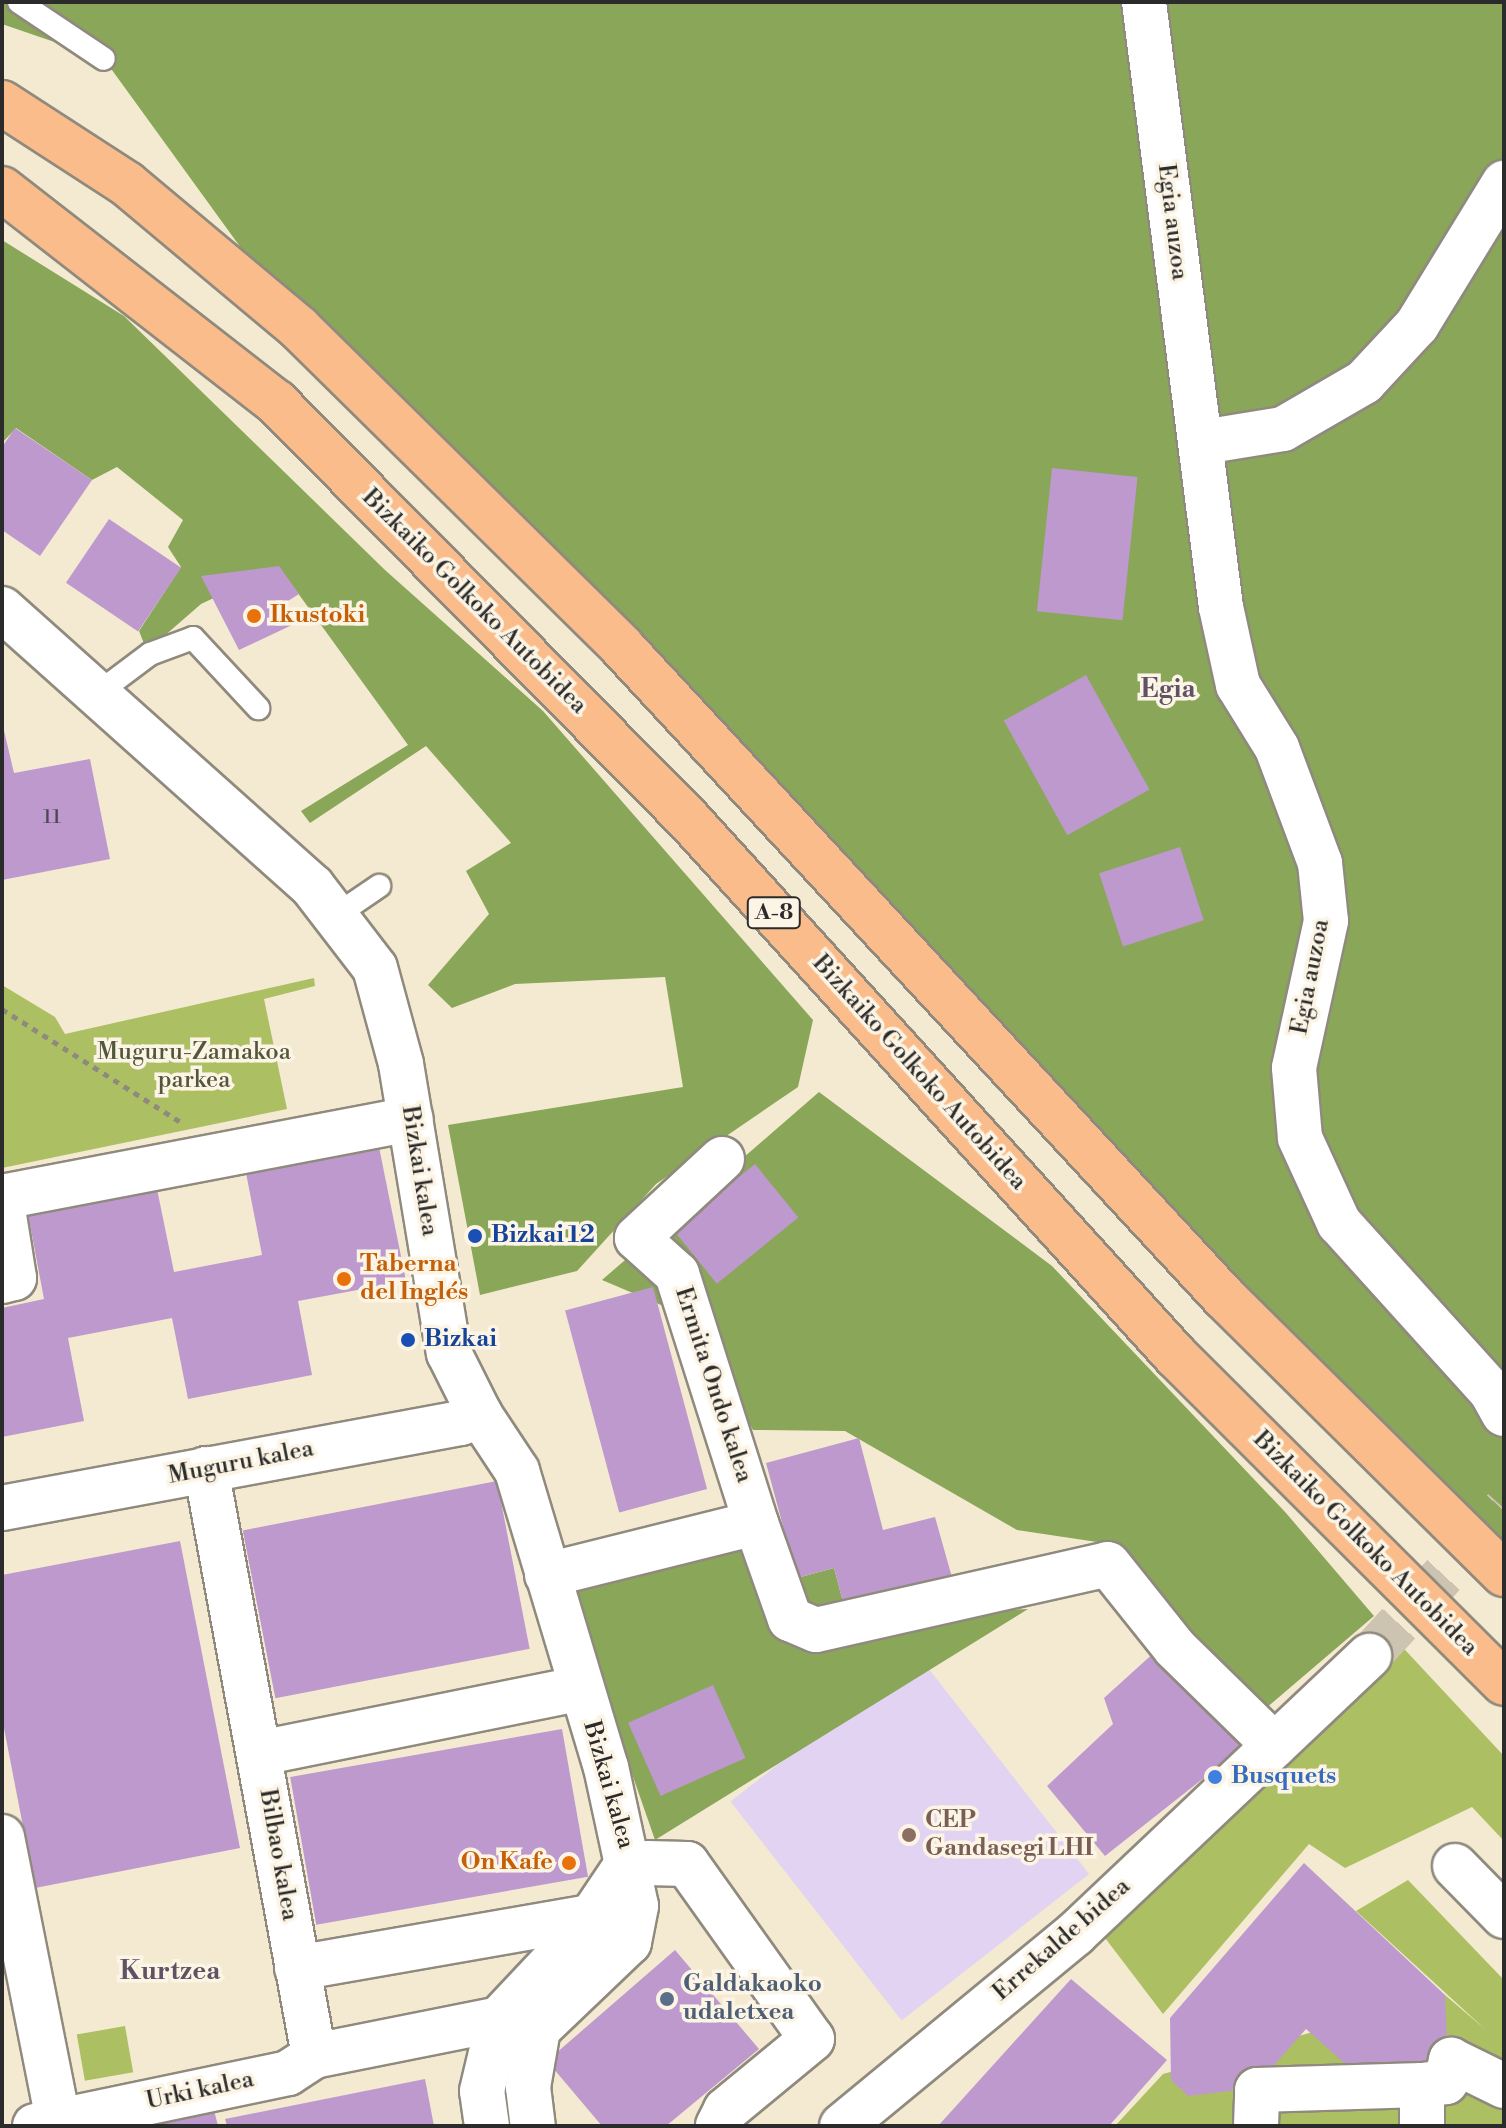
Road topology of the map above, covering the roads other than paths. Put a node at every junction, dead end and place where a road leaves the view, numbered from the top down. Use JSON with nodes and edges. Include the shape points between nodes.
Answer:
{"nodes":[{"id":1,"x":19,"y":2,"type":"edge"},
{"id":2,"x":1144,"y":2,"type":"edge"},
{"id":3,"x":104,"y":59,"type":"dead end"},
{"id":4,"x":2,"y":103,"type":"edge"},
{"id":5,"x":1504,"y":183,"type":"edge"},
{"id":6,"x":2,"y":189,"type":"edge"},
{"id":7,"x":1203,"y":442,"type":"junction"},
{"id":8,"x":2,"y":609,"type":"edge"},
{"id":9,"x":98,"y":693,"type":"junction"},
{"id":10,"x":258,"y":708,"type":"dead end"},
{"id":11,"x":379,"y":886,"type":"dead end"},
{"id":12,"x":338,"y":914,"type":"junction"},
{"id":13,"x":411,"y":1119,"type":"junction"},
{"id":14,"x":722,"y":1159,"type":"dead end"},
{"id":15,"x":2,"y":1197,"type":"edge"},
{"id":16,"x":2,"y":1203,"type":"edge"},
{"id":17,"x":2,"y":1281,"type":"edge"},
{"id":18,"x":1504,"y":1414,"type":"edge"},
{"id":19,"x":480,"y":1415,"type":"junction"},
{"id":20,"x":206,"y":1469,"type":"junction"},
{"id":21,"x":2,"y":1508,"type":"edge"},
{"id":22,"x":756,"y":1523,"type":"junction"},
{"id":23,"x":1504,"y":1574,"type":"edge"},
{"id":24,"x":547,"y":1575,"type":"junction"},
{"id":25,"x":1369,"y":1656,"type":"tunnel mouth"},
{"id":26,"x":1504,"y":1683,"type":"edge"},
{"id":27,"x":578,"y":1689,"type":"junction"},
{"id":28,"x":1274,"y":1745,"type":"junction"},
{"id":29,"x":260,"y":1753,"type":"junction"},
{"id":30,"x":2,"y":1837,"type":"edge"},
{"id":31,"x":638,"y":1862,"type":"junction"},
{"id":32,"x":1455,"y":1866,"type":"dead end"},
{"id":33,"x":594,"y":1916,"type":"junction"},
{"id":34,"x":1504,"y":1916,"type":"edge"},
{"id":35,"x":297,"y":1968,"type":"junction"},
{"id":36,"x":499,"y":2019,"type":"junction"},
{"id":37,"x":314,"y":2056,"type":"junction"},
{"id":38,"x":1504,"y":2086,"type":"edge"},
{"id":39,"x":1422,"y":2106,"type":"edge"},
{"id":40,"x":46,"y":2123,"type":"edge"},
{"id":41,"x":487,"y":2126,"type":"edge"},
{"id":42,"x":533,"y":2126,"type":"edge"},
{"id":43,"x":718,"y":2126,"type":"edge"},
{"id":44,"x":842,"y":2126,"type":"edge"},
{"id":45,"x":1256,"y":2126,"type":"edge"}],
"edges":[{"from":1,"to":3,"type":"lane"},
{"from":2,"to":7,"type":"street","name":"Egia auzoa"},
{"from":4,"to":23,"type":"highway","via":[[127,184],[299,328],[622,647],[1224,1297]]},
{"from":5,"to":7,"type":"street","via":[[1417,325],[1364,382],[1283,429]]},
{"from":6,"to":26,"type":"highway","name":"Bizkaiko Golkoko Autobidea","number":"A-8","via":[[276,402],[688,819],[1176,1356]]},
{"from":7,"to":18,"type":"street","name":"Egia auzoa","via":[[1210,553],[1238,685],[1277,748],[1320,863],[1326,921],[1294,1068],[1300,1138],[1339,1223],[1491,1391]]},
{"from":8,"to":9,"type":"street","name":"Bizkai kalea"},
{"from":9,"to":10,"type":"lane","via":[[150,654],[193,638]]},
{"from":9,"to":12,"type":"street","name":"Bizkai kalea"},
{"from":11,"to":12,"type":"lane"},
{"from":12,"to":13,"type":"street","name":"Bizkai kalea","via":[[375,968]]},
{"from":13,"to":15,"type":"street"},
{"from":13,"to":19,"type":"street","name":"Bizkai kalea","via":[[449,1353]]},
{"from":14,"to":22,"type":"street","name":"Ermita Ondo kalea","via":[[637,1238],[677,1274]]},
{"from":16,"to":17,"type":"street","via":[[14,1278]]},
{"from":19,"to":20,"type":"street","name":"Muguru kalea","via":[[461,1423]]},
{"from":19,"to":24,"type":"street","name":"Bizkai kalea","via":[[517,1471]]},
{"from":20,"to":21,"type":"street","name":"Muguru kalea"},
{"from":20,"to":29,"type":"street","name":"Bilbao kalea"},
{"from":22,"to":24,"type":"street"},
{"from":22,"to":28,"type":"street","name":"Ermita Ondo kalea","via":[[790,1619],[816,1630],[1108,1564],[1175,1648]]},
{"from":24,"to":27,"type":"street","name":"Bizkai kalea"},
{"from":25,"to":28,"type":"street","name":"Errekalde bidea"},
{"from":27,"to":29,"type":"street"},
{"from":27,"to":31,"type":"street","name":"Bizkai kalea"},
{"from":28,"to":44,"type":"street","name":"Errekalde bidea","via":[[1075,1934]]},
{"from":29,"to":35,"type":"street","name":"Bilbao kalea"},
{"from":30,"to":40,"type":"street"},
{"from":31,"to":33,"type":"street","name":"Bizkai kalea"},
{"from":31,"to":42,"type":"street","name":"Bizkai kalea","via":[[636,1927],[629,1942],[538,2029],[528,2087]]},
{"from":31,"to":43,"type":"street","via":[[687,1864],[812,2039],[726,2110]]},
{"from":32,"to":34,"type":"street"},
{"from":33,"to":35,"type":"street"},
{"from":33,"to":36,"type":"street","name":"Bizkai kalea"},
{"from":35,"to":37,"type":"street","name":"Bilbao kalea"},
{"from":36,"to":37,"type":"street"},
{"from":36,"to":41,"type":"street","name":"Bizkai kalea","via":[[486,2058]]},
{"from":37,"to":40,"type":"street","name":"Urki kalea","via":[[288,2073]]},
{"from":38,"to":39,"type":"street","via":[[1451,2060],[1446,2082]]},
{"from":39,"to":45,"type":"street","via":[[1257,2090]]}]}
